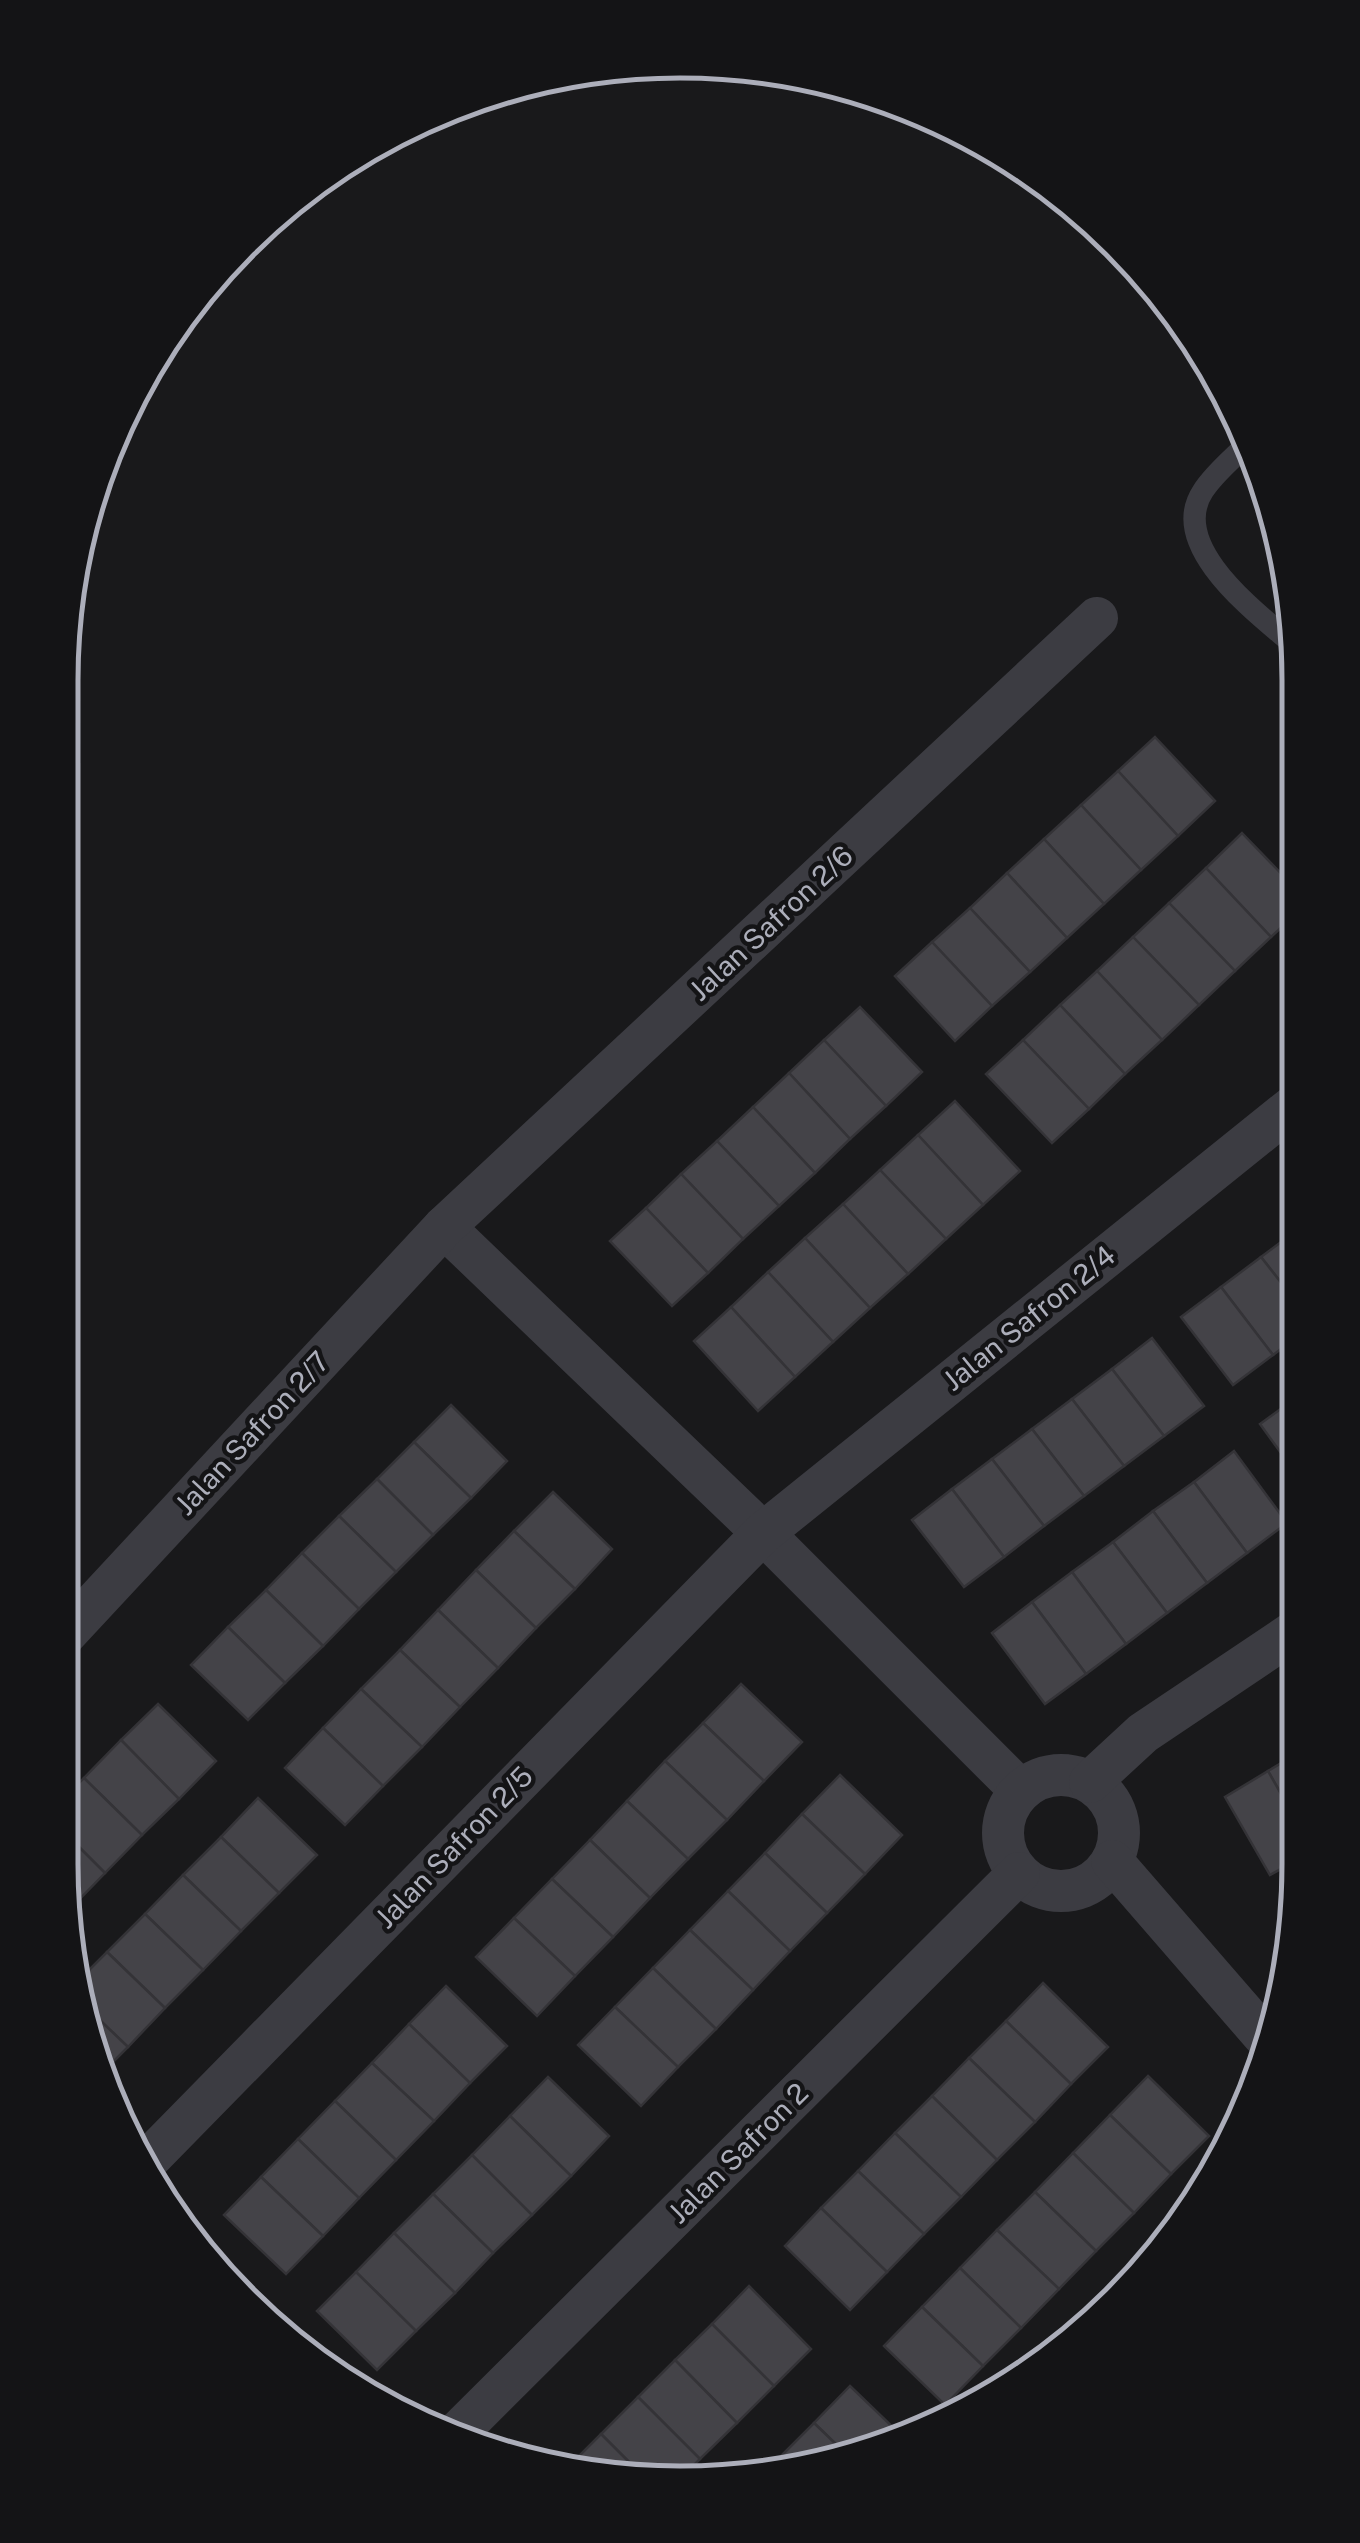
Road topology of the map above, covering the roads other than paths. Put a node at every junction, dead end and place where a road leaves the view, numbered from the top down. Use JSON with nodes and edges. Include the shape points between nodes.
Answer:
{"nodes":[{"id":1,"x":1239,"y":453,"type":"edge"},
{"id":2,"x":1097,"y":618,"type":"dead end"},
{"id":3,"x":1280,"y":633,"type":"edge"},
{"id":4,"x":1282,"y":1115,"type":"edge"},
{"id":5,"x":444,"y":1227,"type":"junction"},
{"id":6,"x":763,"y":1533,"type":"junction"},
{"id":7,"x":78,"y":1621,"type":"edge"},
{"id":8,"x":1282,"y":1640,"type":"edge"},
{"id":9,"x":1090,"y":1782,"type":"junction"},
{"id":10,"x":1022,"y":1791,"type":"junction"},
{"id":11,"x":1112,"y":1861,"type":"junction"},
{"id":12,"x":1019,"y":1873,"type":"junction"},
{"id":13,"x":1259,"y":2030,"type":"edge"},
{"id":14,"x":153,"y":2155,"type":"edge"},
{"id":15,"x":465,"y":2426,"type":"edge"}],
"edges":[{"from":1,"to":3,"type":"lane","via":[[1201,493],[1194,520],[1220,580]]},
{"from":2,"to":5,"type":"street","name":"Jalan Safron 2/6"},
{"from":4,"to":6,"type":"street","name":"Jalan Safron 2/4"},
{"from":5,"to":6,"type":"street"},
{"from":5,"to":7,"type":"street","name":"Jalan Safron 2/7"},
{"from":6,"to":10,"type":"street"},
{"from":6,"to":14,"type":"street","name":"Jalan Safron 2/5"},
{"from":8,"to":9,"type":"street","via":[[1143,1733]]},
{"from":9,"to":10,"type":"street","via":[[1054,1775]]},
{"from":9,"to":11,"type":"street","via":[[1114,1808],[1118,1844]]},
{"from":10,"to":12,"type":"street","via":[[1004,1822],[1008,1858]]},
{"from":11,"to":12,"type":"street","via":[[1102,1875],[1069,1890],[1033,1884]]},
{"from":11,"to":13,"type":"street"},
{"from":12,"to":15,"type":"street","name":"Jalan Safron 2"}]}
